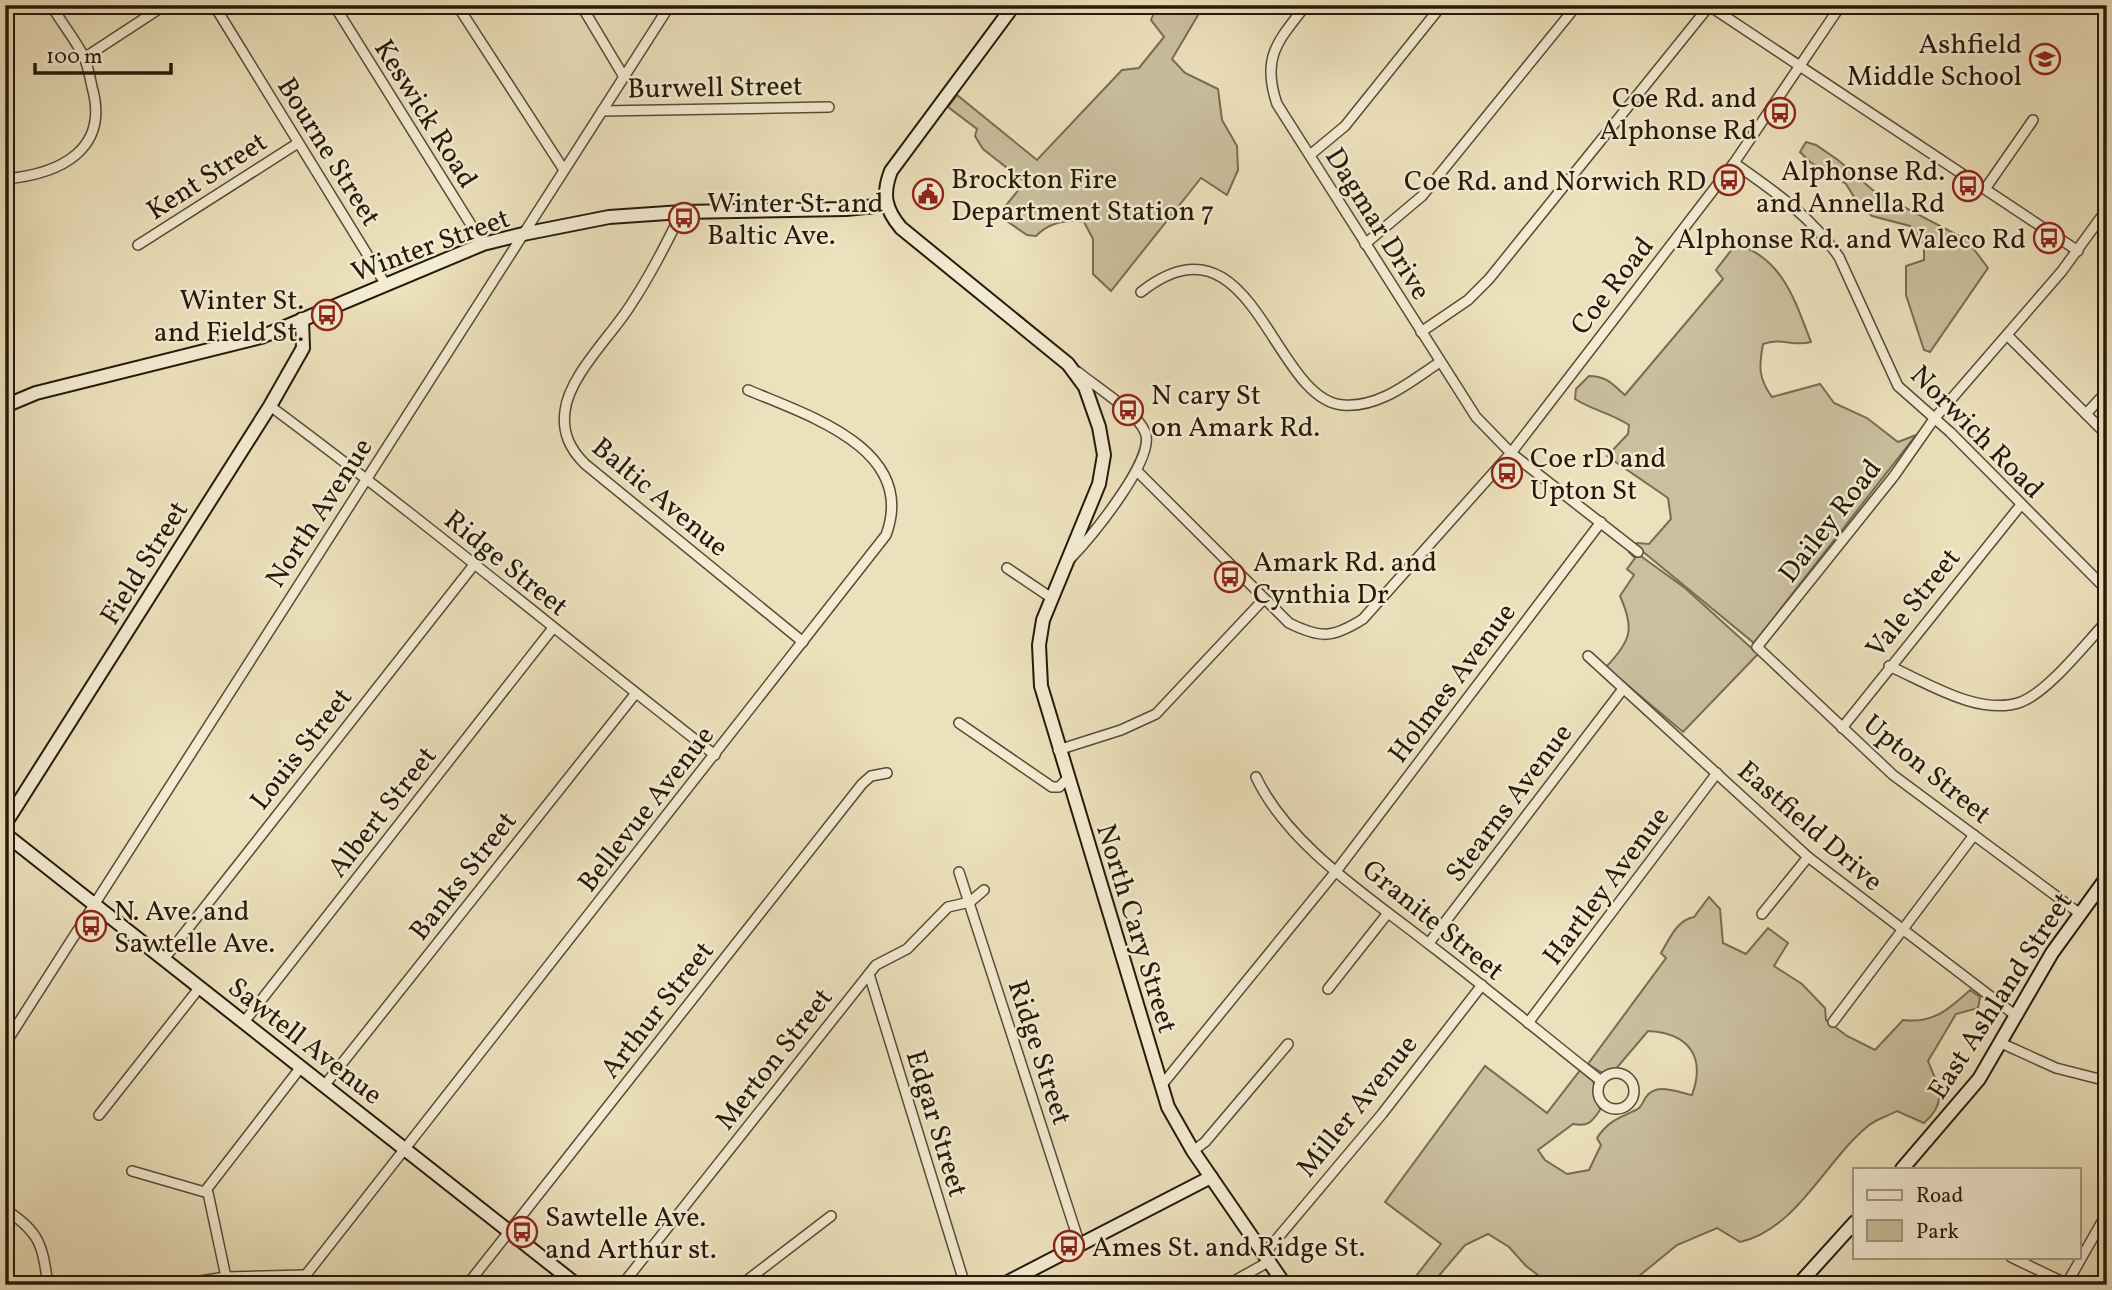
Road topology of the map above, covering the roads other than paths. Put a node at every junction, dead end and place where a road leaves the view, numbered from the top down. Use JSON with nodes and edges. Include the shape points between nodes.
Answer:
{"nodes":[{"id":1,"x":51,"y":5,"type":"edge"},
{"id":2,"x":165,"y":5,"type":"edge"},
{"id":3,"x":214,"y":5,"type":"edge"},
{"id":4,"x":334,"y":5,"type":"edge"},
{"id":5,"x":457,"y":5,"type":"edge"},
{"id":6,"x":581,"y":5,"type":"edge"},
{"id":7,"x":670,"y":5,"type":"edge"},
{"id":8,"x":1014,"y":5,"type":"edge"},
{"id":9,"x":1306,"y":5,"type":"edge"},
{"id":10,"x":1442,"y":5,"type":"edge"},
{"id":11,"x":1577,"y":5,"type":"edge"},
{"id":12,"x":1709,"y":5,"type":"edge"},
{"id":13,"x":1841,"y":5,"type":"edge"},
{"id":14,"x":84,"y":58,"type":"junction"},
{"id":15,"x":1802,"y":68,"type":"junction"},
{"id":16,"x":624,"y":77,"type":"junction"},
{"id":17,"x":829,"y":107,"type":"dead end"},
{"id":18,"x":603,"y":111,"type":"junction"},
{"id":19,"x":2033,"y":120,"type":"dead end"},
{"id":20,"x":298,"y":143,"type":"junction"},
{"id":21,"x":1310,"y":155,"type":"junction"},
{"id":22,"x":1734,"y":163,"type":"junction"},
{"id":23,"x":564,"y":170,"type":"junction"},
{"id":24,"x":5,"y":179,"type":"edge"},
{"id":25,"x":1985,"y":189,"type":"junction"},
{"id":26,"x":886,"y":205,"type":"junction"},
{"id":27,"x":2107,"y":209,"type":"edge"},
{"id":28,"x":682,"y":212,"type":"junction"},
{"id":29,"x":523,"y":234,"type":"junction"},
{"id":30,"x":483,"y":244,"type":"junction"},
{"id":31,"x":1365,"y":244,"type":"junction"},
{"id":32,"x":138,"y":245,"type":"dead end"},
{"id":33,"x":2078,"y":251,"type":"junction"},
{"id":34,"x":386,"y":285,"type":"junction"},
{"id":35,"x":1141,"y":292,"type":"dead end"},
{"id":36,"x":302,"y":320,"type":"junction"},
{"id":37,"x":1421,"y":332,"type":"junction"},
{"id":38,"x":2007,"y":335,"type":"junction"},
{"id":39,"x":1440,"y":362,"type":"junction"},
{"id":40,"x":1068,"y":363,"type":"junction"},
{"id":41,"x":748,"y":390,"type":"dead end"},
{"id":42,"x":2107,"y":391,"type":"edge"},
{"id":43,"x":5,"y":406,"type":"edge"},
{"id":44,"x":270,"y":406,"type":"junction"},
{"id":45,"x":2086,"y":414,"type":"junction"},
{"id":46,"x":1934,"y":419,"type":"junction"},
{"id":47,"x":2107,"y":435,"type":"edge"},
{"id":48,"x":1511,"y":453,"type":"junction"},
{"id":49,"x":1137,"y":471,"type":"junction"},
{"id":50,"x":367,"y":478,"type":"junction"},
{"id":51,"x":2020,"y":506,"type":"junction"},
{"id":52,"x":1601,"y":522,"type":"junction"},
{"id":53,"x":1638,"y":552,"type":"dead end"},
{"id":54,"x":1070,"y":559,"type":"junction"},
{"id":55,"x":473,"y":566,"type":"junction"},
{"id":56,"x":1007,"y":568,"type":"dead end"},
{"id":57,"x":2107,"y":590,"type":"edge"},
{"id":58,"x":1050,"y":597,"type":"junction"},
{"id":59,"x":1263,"y":600,"type":"junction"},
{"id":60,"x":2107,"y":621,"type":"edge"},
{"id":61,"x":553,"y":628,"type":"junction"},
{"id":62,"x":803,"y":642,"type":"junction"},
{"id":63,"x":1758,"y":647,"type":"joint"},
{"id":64,"x":1588,"y":656,"type":"dead end"},
{"id":65,"x":1889,"y":666,"type":"junction"},
{"id":66,"x":1623,"y":689,"type":"junction"},
{"id":67,"x":636,"y":693,"type":"junction"},
{"id":68,"x":959,"y":723,"type":"dead end"},
{"id":69,"x":1842,"y":728,"type":"junction"},
{"id":70,"x":1058,"y":750,"type":"junction"},
{"id":71,"x":715,"y":755,"type":"junction"},
{"id":72,"x":887,"y":773,"type":"dead end"},
{"id":73,"x":1717,"y":773,"type":"junction"},
{"id":74,"x":1256,"y":777,"type":"dead end"},
{"id":75,"x":1068,"y":779,"type":"junction"},
{"id":76,"x":5,"y":824,"type":"edge"},
{"id":77,"x":5,"y":834,"type":"edge"},
{"id":78,"x":1974,"y":835,"type":"junction"},
{"id":79,"x":1808,"y":857,"type":"junction"},
{"id":80,"x":1337,"y":870,"type":"junction"},
{"id":81,"x":959,"y":872,"type":"dead end"},
{"id":82,"x":2107,"y":877,"type":"edge"},
{"id":83,"x":984,"y":890,"type":"dead end"},
{"id":84,"x":2094,"y":893,"type":"junction"},
{"id":85,"x":970,"y":902,"type":"junction"},
{"id":86,"x":2107,"y":904,"type":"edge"},
{"id":87,"x":95,"y":905,"type":"junction"},
{"id":88,"x":1388,"y":913,"type":"junction"},
{"id":89,"x":2079,"y":913,"type":"junction"},
{"id":90,"x":1762,"y":914,"type":"dead end"},
{"id":91,"x":1901,"y":930,"type":"junction"},
{"id":92,"x":1429,"y":943,"type":"junction"},
{"id":93,"x":164,"y":959,"type":"junction"},
{"id":94,"x":869,"y":974,"type":"junction"},
{"id":95,"x":1482,"y":985,"type":"junction"},
{"id":96,"x":200,"y":987,"type":"junction"},
{"id":97,"x":1328,"y":989,"type":"dead end"},
{"id":98,"x":2015,"y":1015,"type":"junction"},
{"id":99,"x":244,"y":1022,"type":"junction"},
{"id":100,"x":1833,"y":1022,"type":"dead end"},
{"id":101,"x":1528,"y":1024,"type":"junction"},
{"id":102,"x":2001,"y":1043,"type":"junction"},
{"id":103,"x":5,"y":1044,"type":"edge"},
{"id":104,"x":1288,"y":1044,"type":"dead end"},
{"id":105,"x":301,"y":1067,"type":"junction"},
{"id":106,"x":1601,"y":1081,"type":"junction"},
{"id":107,"x":2107,"y":1081,"type":"edge"},
{"id":108,"x":324,"y":1086,"type":"junction"},
{"id":109,"x":1161,"y":1086,"type":"junction"},
{"id":110,"x":99,"y":1115,"type":"dead end"},
{"id":111,"x":405,"y":1150,"type":"junction"},
{"id":112,"x":1193,"y":1151,"type":"junction"},
{"id":113,"x":1903,"y":1168,"type":"edge"},
{"id":114,"x":132,"y":1171,"type":"dead end"},
{"id":115,"x":1211,"y":1177,"type":"junction"},
{"id":116,"x":206,"y":1190,"type":"junction"},
{"id":117,"x":5,"y":1209,"type":"edge"},
{"id":118,"x":2107,"y":1213,"type":"edge"},
{"id":119,"x":831,"y":1216,"type":"dead end"},
{"id":120,"x":1853,"y":1224,"type":"edge"},
{"id":121,"x":509,"y":1231,"type":"junction"},
{"id":122,"x":1080,"y":1245,"type":"junction"},
{"id":123,"x":1268,"y":1257,"type":"junction"},
{"id":124,"x":2013,"y":1258,"type":"edge"},
{"id":125,"x":305,"y":1276,"type":"junction"},
{"id":126,"x":226,"y":1277,"type":"junction"},
{"id":127,"x":2067,"y":1284,"type":"edge"},
{"id":128,"x":48,"y":1285,"type":"edge"},
{"id":129,"x":174,"y":1285,"type":"edge"},
{"id":130,"x":298,"y":1285,"type":"edge"},
{"id":131,"x":467,"y":1285,"type":"edge"},
{"id":132,"x":577,"y":1285,"type":"edge"},
{"id":133,"x":622,"y":1285,"type":"edge"},
{"id":134,"x":741,"y":1285,"type":"edge"},
{"id":135,"x":965,"y":1285,"type":"edge"},
{"id":136,"x":1002,"y":1285,"type":"edge"},
{"id":137,"x":1227,"y":1285,"type":"edge"},
{"id":138,"x":1285,"y":1285,"type":"edge"},
{"id":139,"x":1798,"y":1285,"type":"edge"}],
"edges":[{"from":1,"to":14,"type":"street"},
{"from":2,"to":14,"type":"street"},
{"from":3,"to":20,"type":"street","name":"Bourne Street"},
{"from":4,"to":30,"type":"street","name":"Keswick Road"},
{"from":5,"to":23,"type":"street"},
{"from":6,"to":16,"type":"street"},
{"from":7,"to":16,"type":"street","name":"North Avenue"},
{"from":8,"to":26,"type":"street","via":[[891,171]]},
{"from":9,"to":21,"type":"street","name":"Dagmar Drive","via":[[1273,51],[1269,76],[1277,104]]},
{"from":10,"to":21,"type":"street","via":[[1345,126]]},
{"from":11,"to":31,"type":"street","via":[[1422,196]]},
{"from":12,"to":15,"type":"street"},
{"from":12,"to":37,"type":"street","via":[[1489,279],[1468,300]]},
{"from":13,"to":15,"type":"street","name":"Coe Road"},
{"from":14,"to":24,"type":"street","via":[[98,109],[89,141],[54,170]]},
{"from":15,"to":22,"type":"street","name":"Coe Road"},
{"from":15,"to":25,"type":"street"},
{"from":16,"to":18,"type":"street","name":"North Avenue"},
{"from":17,"to":18,"type":"street","name":"Burwell Street"},
{"from":18,"to":23,"type":"street","name":"North Avenue"},
{"from":19,"to":25,"type":"street"},
{"from":20,"to":32,"type":"street","name":"Kent Street"},
{"from":20,"to":34,"type":"street","name":"Bourne Street"},
{"from":21,"to":31,"type":"street","name":"Dagmar Drive"},
{"from":22,"to":46,"type":"street","name":"Norwich Road","via":[[1797,208],[1828,241],[1889,372],[1910,400]]},
{"from":22,"to":48,"type":"street","name":"Coe Road"},
{"from":23,"to":29,"type":"street","name":"North Avenue"},
{"from":25,"to":33,"type":"street"},
{"from":26,"to":28,"type":"street","name":"Winter Street"},
{"from":26,"to":40,"type":"street","name":"North Cary Street","via":[[901,228]]},
{"from":27,"to":33,"type":"street","name":"Dailey Road"},
{"from":28,"to":29,"type":"street","name":"Winter Street","via":[[609,217]]},
{"from":28,"to":62,"type":"street","name":"Baltic Avenue","via":[[631,304],[573,387],[564,413],[567,439],[584,464]]},
{"from":29,"to":30,"type":"street","name":"Winter Street"},
{"from":29,"to":50,"type":"street","name":"North Avenue"},
{"from":30,"to":34,"type":"street","name":"Winter Street"},
{"from":31,"to":37,"type":"street","name":"Dagmar Drive"},
{"from":33,"to":38,"type":"street","name":"Dailey Road"},
{"from":34,"to":36,"type":"street","name":"Winter Street"},
{"from":35,"to":39,"type":"street","via":[[1171,272],[1189,270],[1219,278],[1259,312],[1300,376],[1334,404],[1376,400]]},
{"from":36,"to":43,"type":"street","name":"Winter Street","via":[[261,337],[36,393]]},
{"from":36,"to":44,"type":"street","name":"Field Street","via":[[303,348]]},
{"from":37,"to":39,"type":"street","name":"Dagmar Drive"},
{"from":38,"to":45,"type":"street"},
{"from":38,"to":46,"type":"street","name":"Dailey Road"},
{"from":39,"to":48,"type":"street","name":"Dagmar Drive","via":[[1476,418]]},
{"from":40,"to":49,"type":"street","name":"North Cary Street","via":[[1139,421],[1147,435],[1147,448]]},
{"from":40,"to":54,"type":"street","name":"North Cary Street","via":[[1092,403],[1104,455],[1099,484]]},
{"from":41,"to":62,"type":"street","name":"Bellevue Avenue","via":[[835,427],[856,442],[881,473],[892,502],[893,517],[886,535]]},
{"from":42,"to":45,"type":"street"},
{"from":44,"to":50,"type":"street","name":"Ridge Street"},
{"from":44,"to":76,"type":"street","name":"Field Street"},
{"from":45,"to":47,"type":"street"},
{"from":46,"to":51,"type":"street","name":"Norwich Road"},
{"from":46,"to":63,"type":"street","name":"Dailey Road"},
{"from":48,"to":52,"type":"street"},
{"from":48,"to":59,"type":"street","name":"Coe Road","via":[[1381,600],[1344,631],[1310,634]]},
{"from":49,"to":54,"type":"street","name":"North Cary Street"},
{"from":49,"to":59,"type":"street","name":"Coe Road"},
{"from":50,"to":55,"type":"street","name":"Ridge Street"},
{"from":50,"to":87,"type":"street","name":"North Avenue"},
{"from":51,"to":57,"type":"street","name":"Norwich Road"},
{"from":51,"to":65,"type":"street","name":"Vale Street"},
{"from":52,"to":53,"type":"street"},
{"from":52,"to":80,"type":"street","name":"Holmes Avenue"},
{"from":54,"to":58,"type":"street","name":"North Cary Street"},
{"from":55,"to":61,"type":"street","name":"Ridge Street"},
{"from":55,"to":93,"type":"street","name":"Louis Street"},
{"from":56,"to":58,"type":"street"},
{"from":58,"to":70,"type":"street","name":"North Cary Street","via":[[1039,645],[1041,685]]},
{"from":59,"to":70,"type":"street","via":[[1156,714]]},
{"from":60,"to":65,"type":"street","via":[[2036,692],[2009,704],[1971,700]]},
{"from":61,"to":67,"type":"street","name":"Ridge Street"},
{"from":61,"to":99,"type":"street","name":"Albert Street"},
{"from":62,"to":71,"type":"street","name":"Bellevue Avenue"},
{"from":63,"to":69,"type":"street","name":"Upton Street"},
{"from":64,"to":66,"type":"street","name":"Eastfield Drive"},
{"from":65,"to":69,"type":"street","name":"Vale Street"},
{"from":66,"to":73,"type":"street","name":"Eastfield Drive"},
{"from":66,"to":92,"type":"street","name":"Stearns Avenue"},
{"from":67,"to":71,"type":"street","name":"Ridge Street"},
{"from":67,"to":108,"type":"street","name":"Banks Street"},
{"from":68,"to":75,"type":"street","via":[[1052,787]]},
{"from":69,"to":78,"type":"street","name":"Upton Street","via":[[1893,775]]},
{"from":70,"to":75,"type":"street","name":"North Cary Street"},
{"from":71,"to":111,"type":"street","name":"Bellevue Avenue"},
{"from":72,"to":121,"type":"street","name":"Arthur Street","via":[[867,779]]},
{"from":73,"to":79,"type":"street","name":"Eastfield Drive"},
{"from":73,"to":101,"type":"street","name":"Hartley Avenue"},
{"from":74,"to":80,"type":"street","name":"Granite Street","via":[[1293,833]]},
{"from":75,"to":109,"type":"street","name":"North Cary Street"},
{"from":77,"to":87,"type":"street","name":"Sawtell Avenue"},
{"from":78,"to":89,"type":"street","name":"Upton Street"},
{"from":78,"to":91,"type":"street"},
{"from":79,"to":90,"type":"street"},
{"from":79,"to":91,"type":"street","name":"Eastfield Drive"},
{"from":80,"to":88,"type":"street","name":"Granite Street"},
{"from":80,"to":109,"type":"street","name":"Holmes Avenue"},
{"from":81,"to":85,"type":"street","name":"Ridge Street"},
{"from":82,"to":84,"type":"street","name":"East Ashland Street"},
{"from":83,"to":85,"type":"street","name":"Merton Street"},
{"from":84,"to":86,"type":"street"},
{"from":84,"to":89,"type":"street","name":"East Ashland Street"},
{"from":85,"to":94,"type":"street","name":"Merton Street","via":[[948,907],[914,943]]},
{"from":85,"to":122,"type":"street","name":"Ridge Street"},
{"from":87,"to":93,"type":"street","name":"Sawtell Avenue"},
{"from":87,"to":103,"type":"street","name":"North Avenue"},
{"from":88,"to":92,"type":"street","name":"Granite Street"},
{"from":88,"to":97,"type":"street"},
{"from":89,"to":98,"type":"street","name":"East Ashland Street"},
{"from":91,"to":98,"type":"street","name":"Eastfield Drive"},
{"from":91,"to":100,"type":"street"},
{"from":92,"to":95,"type":"street","name":"Granite Street"},
{"from":93,"to":96,"type":"street","name":"Sawtell Avenue"},
{"from":94,"to":133,"type":"street","name":"Merton Street"},
{"from":94,"to":135,"type":"street","name":"Edgar Street"},
{"from":95,"to":101,"type":"street","name":"Granite Street"},
{"from":95,"to":123,"type":"street","name":"Miller Avenue"},
{"from":96,"to":99,"type":"street","name":"Sawtell Avenue"},
{"from":96,"to":110,"type":"street"},
{"from":98,"to":102,"type":"street","name":"East Ashland Street"},
{"from":99,"to":105,"type":"street","name":"Sawtell Avenue"},
{"from":101,"to":106,"type":"street","name":"Granite Street"},
{"from":102,"to":107,"type":"street","via":[[2056,1068]]},
{"from":102,"to":113,"type":"street","name":"East Ashland Street","via":[[1952,1114]]},
{"from":104,"to":112,"type":"street"},
{"from":105,"to":108,"type":"street","name":"Sawtell Avenue"},
{"from":105,"to":116,"type":"street"},
{"from":106,"to":106,"type":"street","via":[[1598,1095],[1606,1107],[1615,1110],[1629,1104],[1634,1095],[1630,1079],[1615,1073]]},
{"from":108,"to":111,"type":"street","name":"Sawtell Avenue"},
{"from":109,"to":112,"type":"street","name":"North Cary Street"},
{"from":111,"to":121,"type":"street","name":"Sawtell Avenue"},
{"from":111,"to":125,"type":"street","name":"Bellevue Avenue"},
{"from":112,"to":115,"type":"street","name":"North Cary Street"},
{"from":114,"to":116,"type":"street"},
{"from":115,"to":122,"type":"street"},
{"from":115,"to":123,"type":"street","name":"North Cary Street"},
{"from":116,"to":126,"type":"street","via":[[212,1199]]},
{"from":117,"to":128,"type":"street","via":[[34,1229]]},
{"from":118,"to":127,"type":"street"},
{"from":119,"to":134,"type":"street"},
{"from":120,"to":139,"type":"street"},
{"from":121,"to":131,"type":"street","name":"Arthur Street"},
{"from":121,"to":132,"type":"street","name":"Sawtell Avenue"},
{"from":122,"to":136,"type":"street"},
{"from":123,"to":137,"type":"street"},
{"from":123,"to":138,"type":"street","name":"North Cary Street"},
{"from":124,"to":127,"type":"street"},
{"from":125,"to":126,"type":"street"},
{"from":125,"to":130,"type":"street","name":"Bellevue Avenue"},
{"from":126,"to":129,"type":"street"}]}
